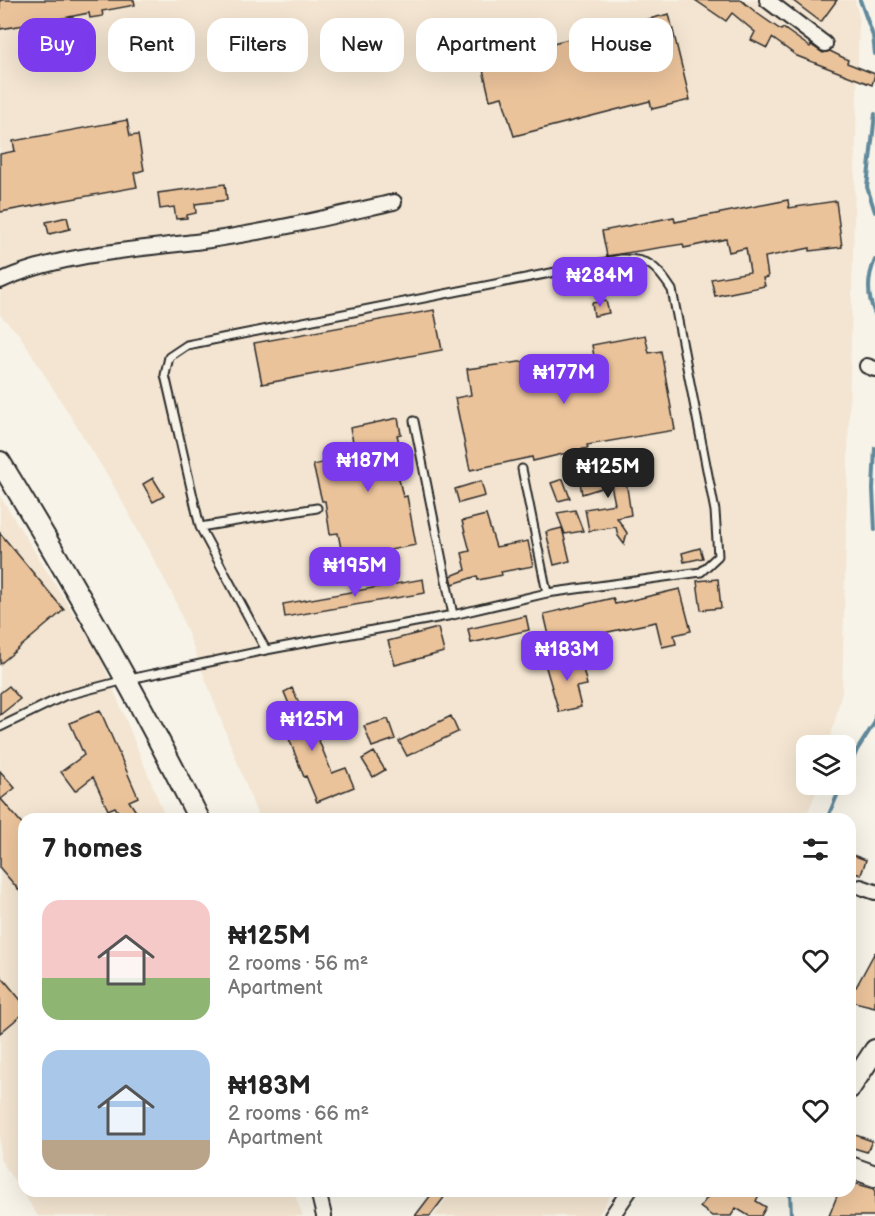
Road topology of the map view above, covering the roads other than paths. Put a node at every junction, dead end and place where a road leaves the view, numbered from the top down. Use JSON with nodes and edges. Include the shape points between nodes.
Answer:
{"nodes":[{"id":1,"x":767,"y":0,"type":"edge"},
{"id":2,"x":825,"y":44,"type":"dead end"},
{"id":3,"x":394,"y":202,"type":"dead end"},
{"id":4,"x":0,"y":281,"type":"edge"},
{"id":5,"x":414,"y":421,"type":"dead end"},
{"id":6,"x":0,"y":462,"type":"edge"},
{"id":7,"x":522,"y":469,"type":"dead end"},
{"id":8,"x":317,"y":508,"type":"dead end"},
{"id":9,"x":200,"y":527,"type":"junction"},
{"id":10,"x":547,"y":593,"type":"junction"},
{"id":11,"x":453,"y":615,"type":"junction"},
{"id":12,"x":266,"y":650,"type":"junction"},
{"id":13,"x":125,"y":680,"type":"junction"},
{"id":14,"x":0,"y":727,"type":"edge"},
{"id":15,"x":196,"y":813,"type":"edge"},
{"id":16,"x":861,"y":887,"type":"dead end"},
{"id":17,"x":875,"y":892,"type":"edge"},
{"id":18,"x":875,"y":1050,"type":"edge"},
{"id":19,"x":856,"y":1079,"type":"edge"},
{"id":20,"x":856,"y":1169,"type":"edge"},
{"id":21,"x":875,"y":1176,"type":"edge"},
{"id":22,"x":319,"y":1197,"type":"edge"},
{"id":23,"x":625,"y":1197,"type":"edge"},
{"id":24,"x":324,"y":1216,"type":"edge"},
{"id":25,"x":612,"y":1216,"type":"edge"}],
"edges":[{"from":1,"to":2,"type":"street"},
{"from":3,"to":4,"type":"street","via":[[212,239],[27,269]]},
{"from":5,"to":11,"type":"lane"},
{"from":6,"to":13,"type":"street"},
{"from":7,"to":10,"type":"lane"},
{"from":8,"to":9,"type":"lane"},
{"from":9,"to":10,"type":"lane","via":[[165,375],[170,357],[187,345],[639,258],[659,270],[672,290],[715,511],[718,556],[701,572]]},
{"from":9,"to":12,"type":"lane"},
{"from":10,"to":11,"type":"lane"},
{"from":11,"to":12,"type":"lane"},
{"from":12,"to":13,"type":"lane"},
{"from":13,"to":14,"type":"lane","via":[[64,696]]},
{"from":13,"to":15,"type":"street"},
{"from":16,"to":17,"type":"street"},
{"from":18,"to":19,"type":"street"},
{"from":20,"to":21,"type":"street"},
{"from":22,"to":24,"type":"street"},
{"from":23,"to":25,"type":"street"}]}
